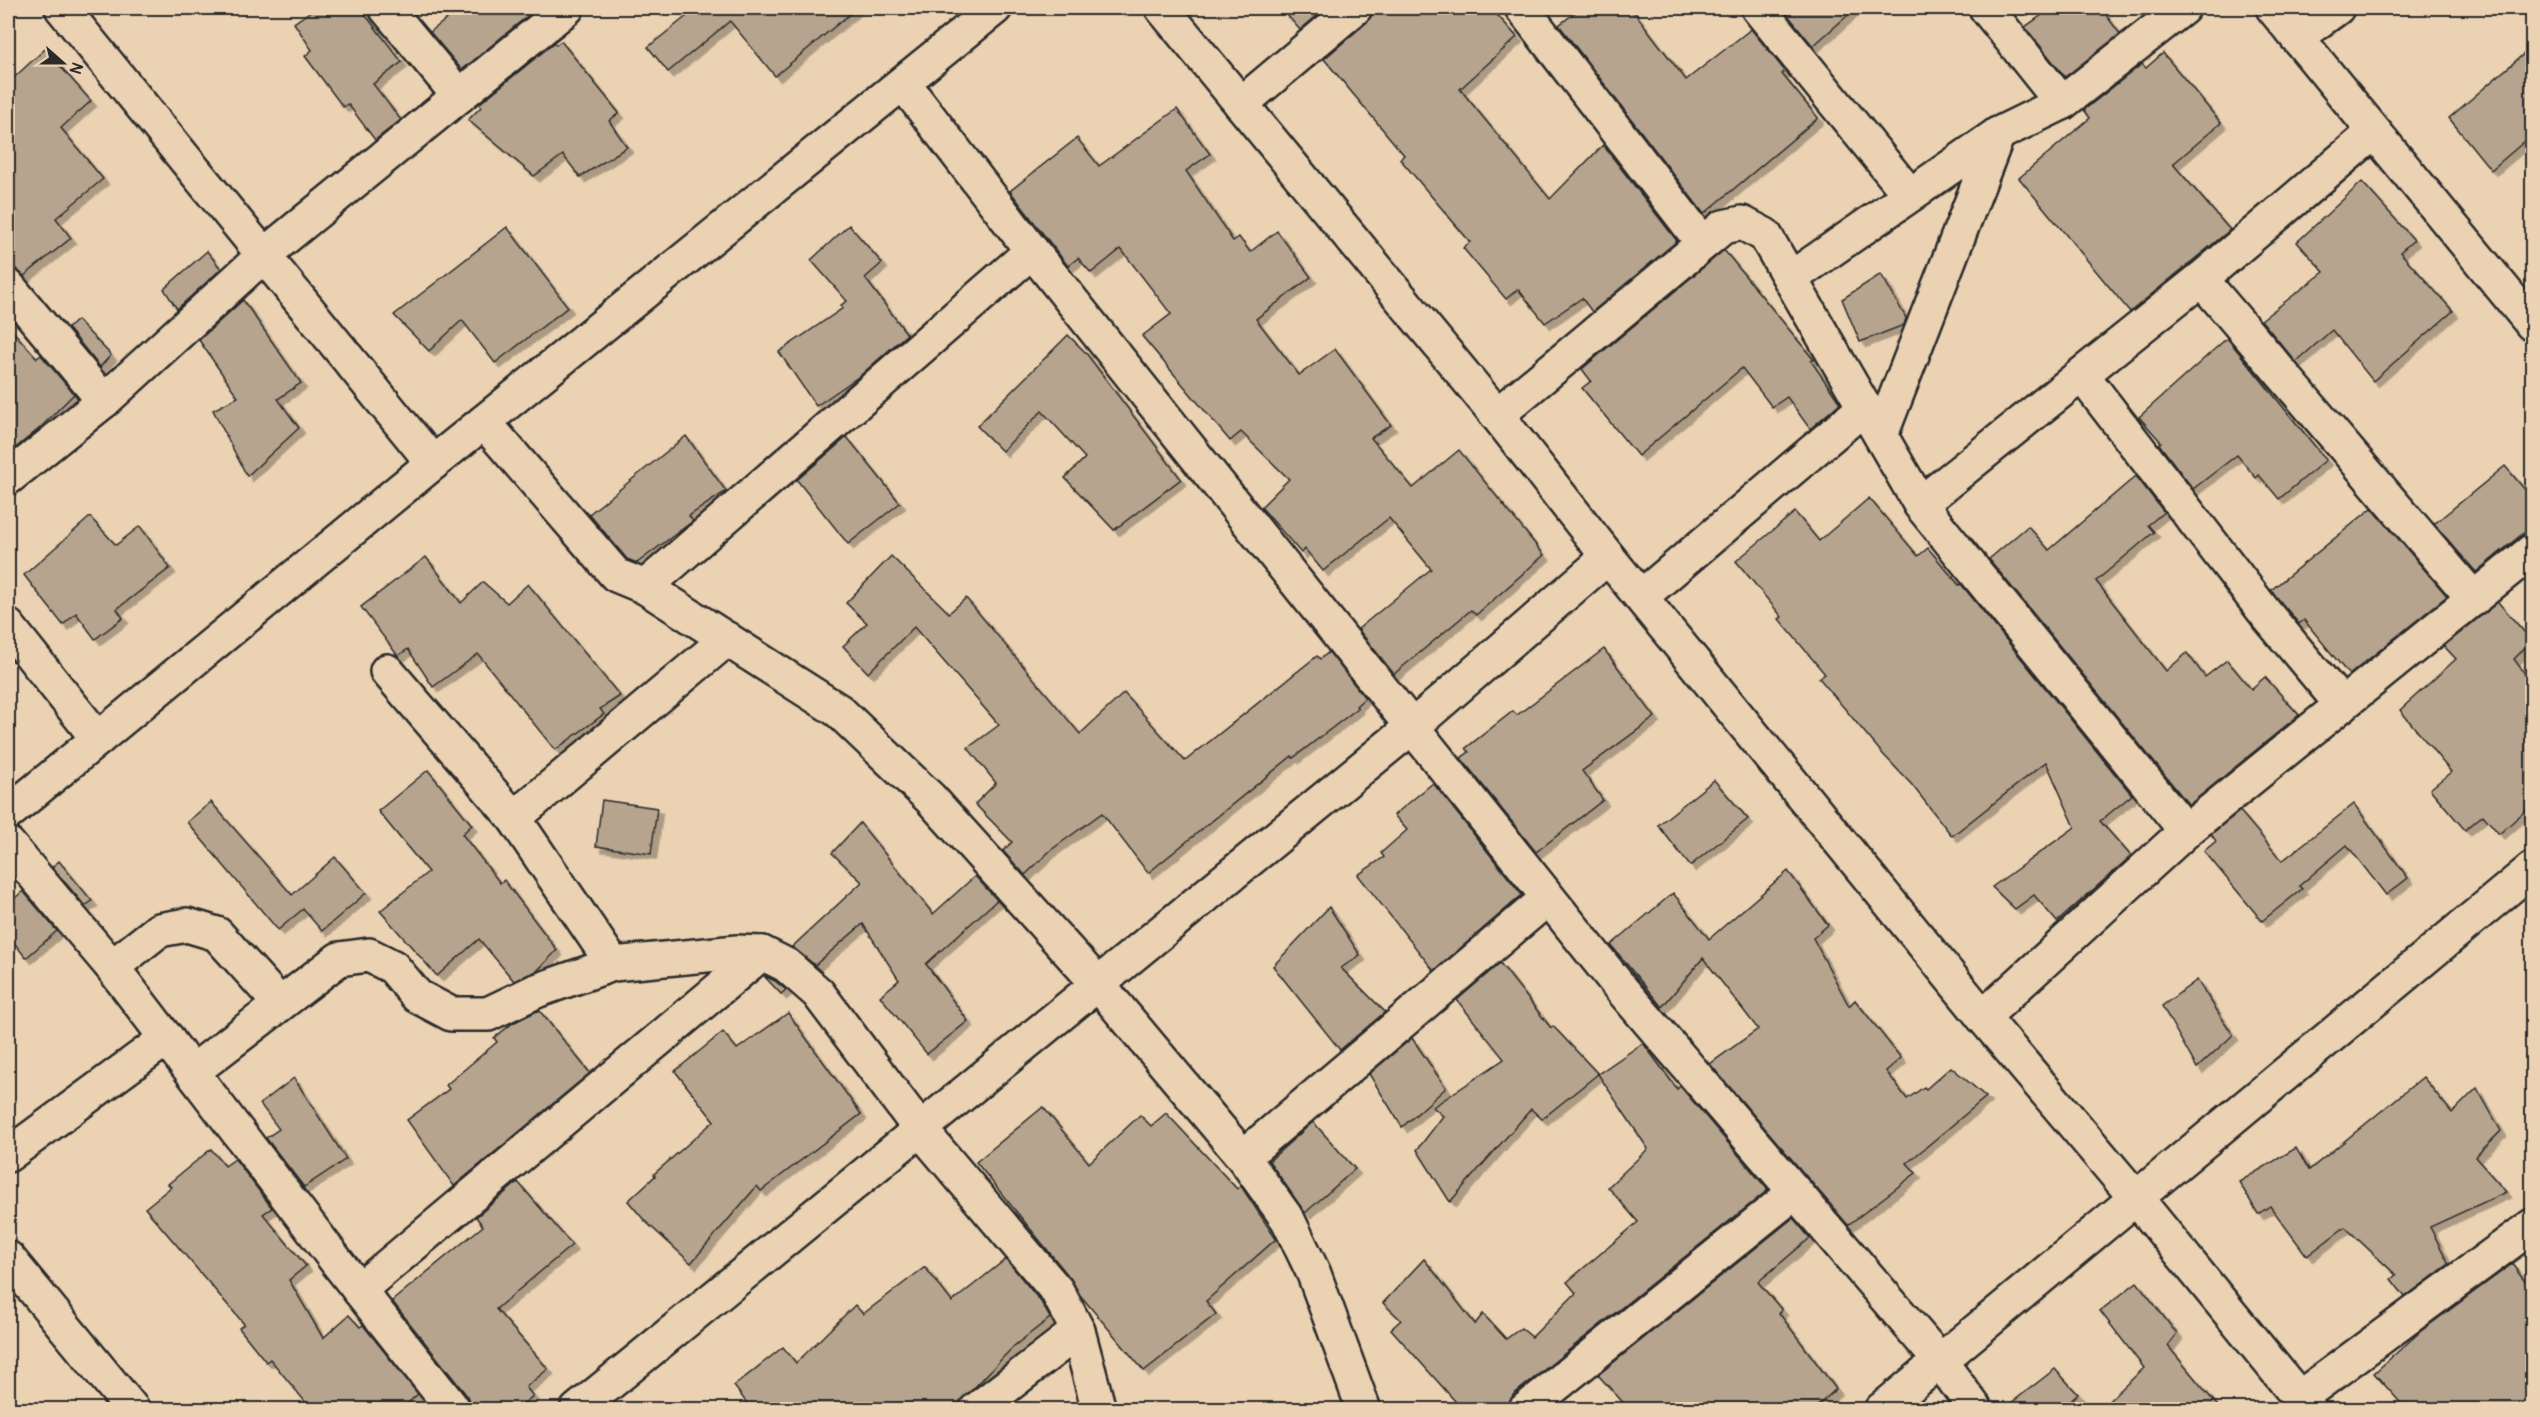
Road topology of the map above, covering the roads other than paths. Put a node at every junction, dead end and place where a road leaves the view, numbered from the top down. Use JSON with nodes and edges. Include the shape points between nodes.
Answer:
{"nodes":[{"id":1,"x":62,"y":8,"type":"edge"},
{"id":2,"x":567,"y":8,"type":"edge"},
{"id":3,"x":995,"y":8,"type":"edge"},
{"id":4,"x":1162,"y":8,"type":"edge"},
{"id":5,"x":1355,"y":8,"type":"edge"},
{"id":6,"x":1522,"y":8,"type":"edge"},
{"id":7,"x":1758,"y":8,"type":"edge"},
{"id":8,"x":1986,"y":8,"type":"edge"},
{"id":9,"x":2183,"y":8,"type":"edge"},
{"id":10,"x":2273,"y":8,"type":"edge"},
{"id":11,"x":2337,"y":8,"type":"edge"},
{"id":12,"x":391,"y":10,"type":"edge"},
{"id":13,"x":2297,"y":37,"type":"junction"},
{"id":14,"x":903,"y":83,"type":"junction"},
{"id":15,"x":459,"y":96,"type":"junction"},
{"id":16,"x":2062,"y":103,"type":"junction"},
{"id":17,"x":1240,"y":104,"type":"junction"},
{"id":18,"x":2374,"y":132,"type":"junction"},
{"id":19,"x":1998,"y":134,"type":"junction"},
{"id":20,"x":1909,"y":194,"type":"junction"},
{"id":21,"x":1702,"y":242,"type":"junction"},
{"id":22,"x":1032,"y":251,"type":"junction"},
{"id":23,"x":264,"y":255,"type":"junction"},
{"id":24,"x":1791,"y":278,"type":"junction"},
{"id":25,"x":2201,"y":279,"type":"junction"},
{"id":26,"x":8,"y":286,"type":"edge"},
{"id":27,"x":2532,"y":324,"type":"edge"},
{"id":28,"x":2082,"y":375,"type":"junction"},
{"id":29,"x":104,"y":401,"type":"junction"},
{"id":30,"x":1497,"y":415,"type":"junction"},
{"id":31,"x":1873,"y":421,"type":"junction"},
{"id":32,"x":484,"y":422,"type":"junction"},
{"id":33,"x":433,"y":463,"type":"junction"},
{"id":34,"x":8,"y":478,"type":"edge"},
{"id":35,"x":1920,"y":504,"type":"junction"},
{"id":36,"x":2532,"y":551,"type":"edge"},
{"id":37,"x":1608,"y":556,"type":"junction"},
{"id":38,"x":645,"y":587,"type":"junction"},
{"id":39,"x":1642,"y":596,"type":"junction"},
{"id":40,"x":2474,"y":599,"type":"junction"},
{"id":41,"x":8,"y":626,"type":"edge"},
{"id":42,"x":727,"y":639,"type":"junction"},
{"id":43,"x":387,"y":671,"type":"dead end"},
{"id":44,"x":2342,"y":705,"type":"junction"},
{"id":45,"x":1412,"y":727,"type":"junction"},
{"id":46,"x":98,"y":739,"type":"junction"},
{"id":47,"x":8,"y":813,"type":"edge"},
{"id":48,"x":514,"y":818,"type":"junction"},
{"id":49,"x":2186,"y":831,"type":"junction"},
{"id":50,"x":8,"y":844,"type":"edge"},
{"id":51,"x":2532,"y":869,"type":"edge"},
{"id":52,"x":1548,"y":898,"type":"junction"},
{"id":53,"x":762,"y":953,"type":"junction"},
{"id":54,"x":613,"y":964,"type":"junction"},
{"id":55,"x":112,"y":967,"type":"junction"},
{"id":56,"x":1098,"y":984,"type":"junction"},
{"id":57,"x":280,"y":1004,"type":"junction"},
{"id":58,"x":1983,"y":1017,"type":"junction"},
{"id":59,"x":167,"y":1038,"type":"junction"},
{"id":60,"x":192,"y":1072,"type":"junction"},
{"id":61,"x":920,"y":1130,"type":"junction"},
{"id":62,"x":8,"y":1155,"type":"edge"},
{"id":63,"x":1243,"y":1157,"type":"junction"},
{"id":64,"x":1794,"y":1193,"type":"junction"},
{"id":65,"x":2136,"y":1198,"type":"junction"},
{"id":66,"x":2528,"y":1240,"type":"edge"},
{"id":67,"x":8,"y":1258,"type":"edge"},
{"id":68,"x":359,"y":1290,"type":"junction"},
{"id":69,"x":1078,"y":1332,"type":"junction"},
{"id":70,"x":1940,"y":1361,"type":"junction"},
{"id":71,"x":2304,"y":1404,"type":"edge"},
{"id":72,"x":133,"y":1410,"type":"edge"},
{"id":73,"x":454,"y":1410,"type":"edge"},
{"id":74,"x":577,"y":1410,"type":"edge"},
{"id":75,"x":976,"y":1410,"type":"edge"},
{"id":76,"x":1099,"y":1410,"type":"edge"},
{"id":77,"x":1364,"y":1410,"type":"edge"},
{"id":78,"x":1525,"y":1410,"type":"edge"},
{"id":79,"x":1881,"y":1410,"type":"edge"},
{"id":80,"x":1976,"y":1410,"type":"edge"}],
"edges":[{"from":1,"to":23,"type":"street"},
{"from":2,"to":15,"type":"street"},
{"from":3,"to":14,"type":"street"},
{"from":4,"to":17,"type":"street"},
{"from":5,"to":17,"type":"street"},
{"from":6,"to":21,"type":"street"},
{"from":7,"to":20,"type":"street"},
{"from":8,"to":16,"type":"street"},
{"from":9,"to":16,"type":"street"},
{"from":10,"to":13,"type":"street"},
{"from":11,"to":13,"type":"street"},
{"from":12,"to":15,"type":"street"},
{"from":13,"to":18,"type":"street"},
{"from":14,"to":22,"type":"street"},
{"from":14,"to":32,"type":"street"},
{"from":15,"to":23,"type":"street"},
{"from":16,"to":19,"type":"street"},
{"from":17,"to":30,"type":"street"},
{"from":18,"to":25,"type":"street"},
{"from":18,"to":27,"type":"street"},
{"from":19,"to":20,"type":"street"},
{"from":19,"to":31,"type":"street"},
{"from":20,"to":24,"type":"street"},
{"from":21,"to":24,"type":"street","via":[[1723,226],[1742,223],[1765,235]]},
{"from":21,"to":30,"type":"street"},
{"from":22,"to":38,"type":"street"},
{"from":22,"to":45,"type":"street"},
{"from":23,"to":29,"type":"street"},
{"from":23,"to":33,"type":"street"},
{"from":24,"to":31,"type":"street"},
{"from":25,"to":28,"type":"street"},
{"from":25,"to":40,"type":"street"},
{"from":26,"to":29,"type":"street"},
{"from":28,"to":35,"type":"street"},
{"from":28,"to":44,"type":"street","via":[[2266,614]]},
{"from":29,"to":34,"type":"street"},
{"from":30,"to":37,"type":"street"},
{"from":31,"to":35,"type":"street"},
{"from":31,"to":39,"type":"street"},
{"from":32,"to":33,"type":"street"},
{"from":32,"to":38,"type":"street","via":[[616,575]]},
{"from":33,"to":46,"type":"street"},
{"from":35,"to":49,"type":"street"},
{"from":36,"to":40,"type":"street"},
{"from":37,"to":39,"type":"street"},
{"from":37,"to":45,"type":"street"},
{"from":38,"to":42,"type":"street"},
{"from":39,"to":58,"type":"street"},
{"from":40,"to":44,"type":"street"},
{"from":41,"to":46,"type":"street"},
{"from":42,"to":48,"type":"street"},
{"from":42,"to":56,"type":"street","via":[[839,711],[932,799]]},
{"from":43,"to":48,"type":"street"},
{"from":44,"to":49,"type":"street"},
{"from":45,"to":52,"type":"street"},
{"from":45,"to":56,"type":"street"},
{"from":46,"to":47,"type":"street"},
{"from":48,"to":54,"type":"street"},
{"from":49,"to":58,"type":"street"},
{"from":50,"to":55,"type":"street"},
{"from":51,"to":65,"type":"street"},
{"from":52,"to":63,"type":"street"},
{"from":52,"to":64,"type":"street"},
{"from":53,"to":54,"type":"street"},
{"from":53,"to":61,"type":"street","via":[[786,965],[818,993]]},
{"from":53,"to":68,"type":"street"},
{"from":54,"to":57,"type":"street","via":[[536,990],[488,1014],[451,1014],[417,996],[393,967],[369,955],[359,956],[339,959]]},
{"from":55,"to":57,"type":"street","via":[[159,930],[187,925],[217,934]]},
{"from":55,"to":59,"type":"street"},
{"from":56,"to":61,"type":"street"},
{"from":56,"to":63,"type":"street"},
{"from":57,"to":60,"type":"street"},
{"from":58,"to":65,"type":"street"},
{"from":59,"to":60,"type":"street"},
{"from":59,"to":62,"type":"street"},
{"from":60,"to":68,"type":"street"},
{"from":61,"to":69,"type":"street","via":[[1057,1291]]},
{"from":61,"to":74,"type":"street"},
{"from":63,"to":77,"type":"street","via":[[1288,1220],[1310,1265]]},
{"from":64,"to":70,"type":"street"},
{"from":64,"to":78,"type":"street"},
{"from":65,"to":70,"type":"street"},
{"from":65,"to":71,"type":"street"},
{"from":66,"to":71,"type":"street"},
{"from":67,"to":72,"type":"street"},
{"from":68,"to":73,"type":"street"},
{"from":69,"to":75,"type":"street"},
{"from":69,"to":76,"type":"street"},
{"from":70,"to":79,"type":"street"},
{"from":70,"to":80,"type":"street"}]}
